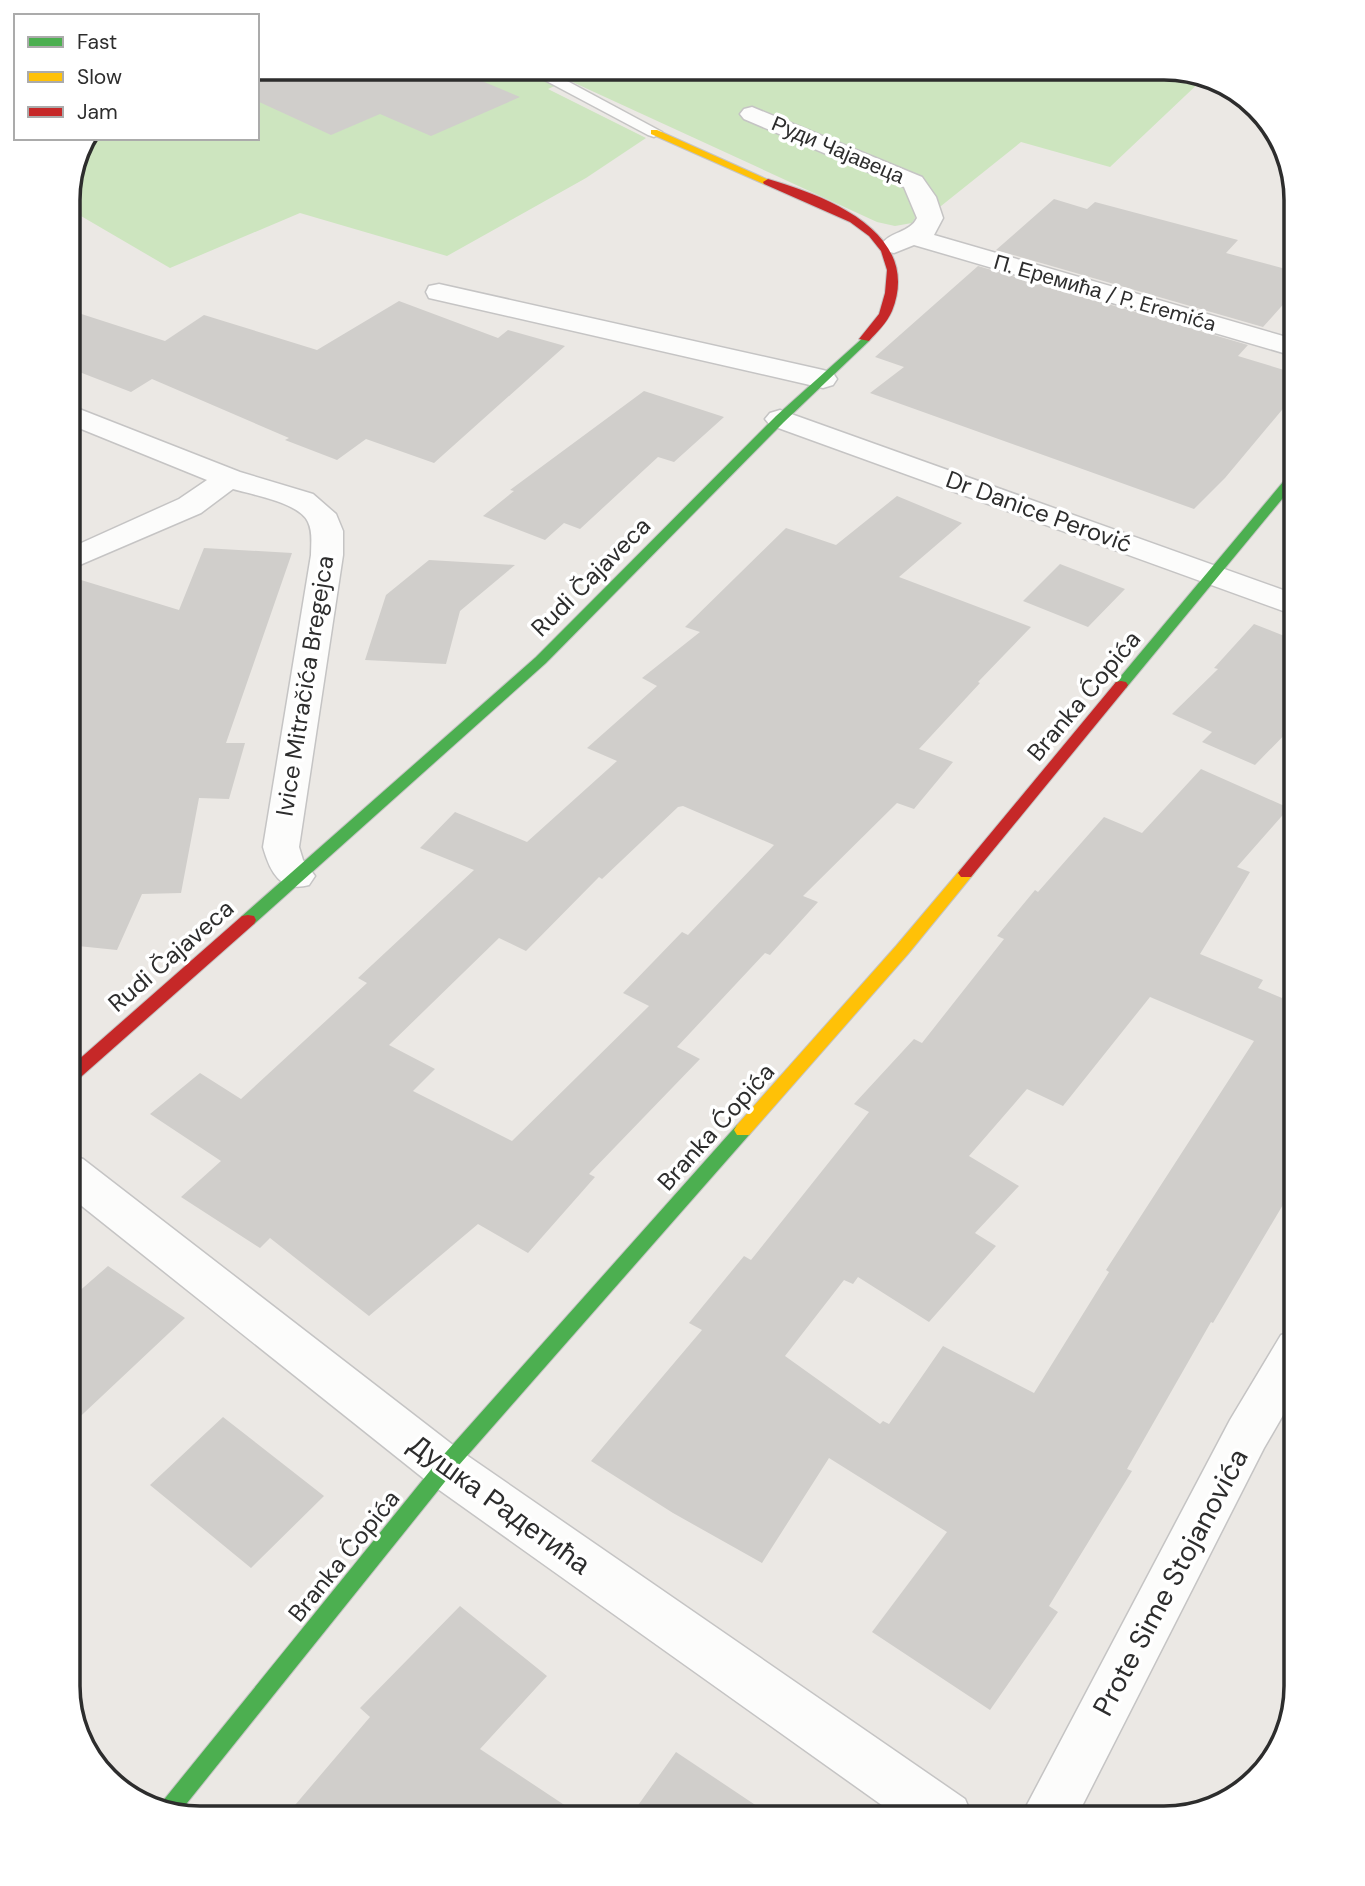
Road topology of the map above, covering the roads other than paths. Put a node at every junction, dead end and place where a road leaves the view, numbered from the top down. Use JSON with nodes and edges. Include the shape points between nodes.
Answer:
{"nodes":[{"id":1,"x":554,"y":80,"type":"edge"},
{"id":2,"x":752,"y":114,"type":"dead end"},
{"id":3,"x":654,"y":132,"type":"joint"},
{"id":4,"x":914,"y":237,"type":"junction"},
{"id":5,"x":885,"y":247,"type":"junction"},
{"id":6,"x":439,"y":292,"type":"dead end"},
{"id":7,"x":1284,"y":345,"type":"edge"},
{"id":8,"x":824,"y":379,"type":"junction"},
{"id":9,"x":81,"y":419,"type":"edge"},
{"id":10,"x":780,"y":419,"type":"junction"},
{"id":11,"x":229,"y":478,"type":"junction"},
{"id":12,"x":1284,"y":489,"type":"edge"},
{"id":13,"x":81,"y":555,"type":"edge"},
{"id":14,"x":1214,"y":576,"type":"junction"},
{"id":15,"x":1284,"y":601,"type":"edge"},
{"id":16,"x":296,"y":876,"type":"junction"},
{"id":17,"x":80,"y":1068,"type":"edge"},
{"id":18,"x":80,"y":1181,"type":"edge"},
{"id":19,"x":1284,"y":1371,"type":"edge"},
{"id":20,"x":445,"y":1467,"type":"junction"},
{"id":21,"x":175,"y":1802,"type":"edge"},
{"id":22,"x":929,"y":1806,"type":"edge"},
{"id":23,"x":1053,"y":1806,"type":"edge"}],
"edges":[{"from":1,"to":3,"type":"lane"},
{"from":2,"to":4,"type":"street","name":"Руди Чајавеца","via":[[913,182],[930,218],[924,231]]},
{"from":3,"to":5,"type":"street","via":[[855,221]]},
{"from":4,"to":5,"type":"street"},
{"from":4,"to":7,"type":"street","name":"П. Еремића / P. Eremića"},
{"from":5,"to":8,"type":"street","name":"Rudi Čajaveca","via":[[895,279],[886,313],[857,349]]},
{"from":6,"to":8,"type":"street"},
{"from":8,"to":10,"type":"street","name":"Rudi Čajaveca"},
{"from":9,"to":11,"type":"street","name":"Ivice Mitračića Bregejca"},
{"from":10,"to":14,"type":"street","name":"Dr Danice Perović"},
{"from":10,"to":16,"type":"street","name":"Rudi Čajaveca","via":[[541,660]]},
{"from":11,"to":13,"type":"street","via":[[190,506]]},
{"from":11,"to":16,"type":"street","name":"Ivice Mitračića Bregejca","via":[[302,500],[321,513],[327,531],[281,847]]},
{"from":12,"to":14,"type":"street","name":"Branka Ćopića"},
{"from":14,"to":15,"type":"street","name":"Dr Danice Perović"},
{"from":14,"to":20,"type":"street","name":"Branka Ćopića","via":[[902,950]]},
{"from":16,"to":17,"type":"street","name":"Rudi Čajaveca"},
{"from":18,"to":20,"type":"street","name":"Душка Радетића"},
{"from":19,"to":23,"type":"street","name":"Prote Sime Stojanovića"},
{"from":20,"to":21,"type":"street","name":"Branka Ćopića"},
{"from":20,"to":22,"type":"street","name":"Душка Радетића"}]}
